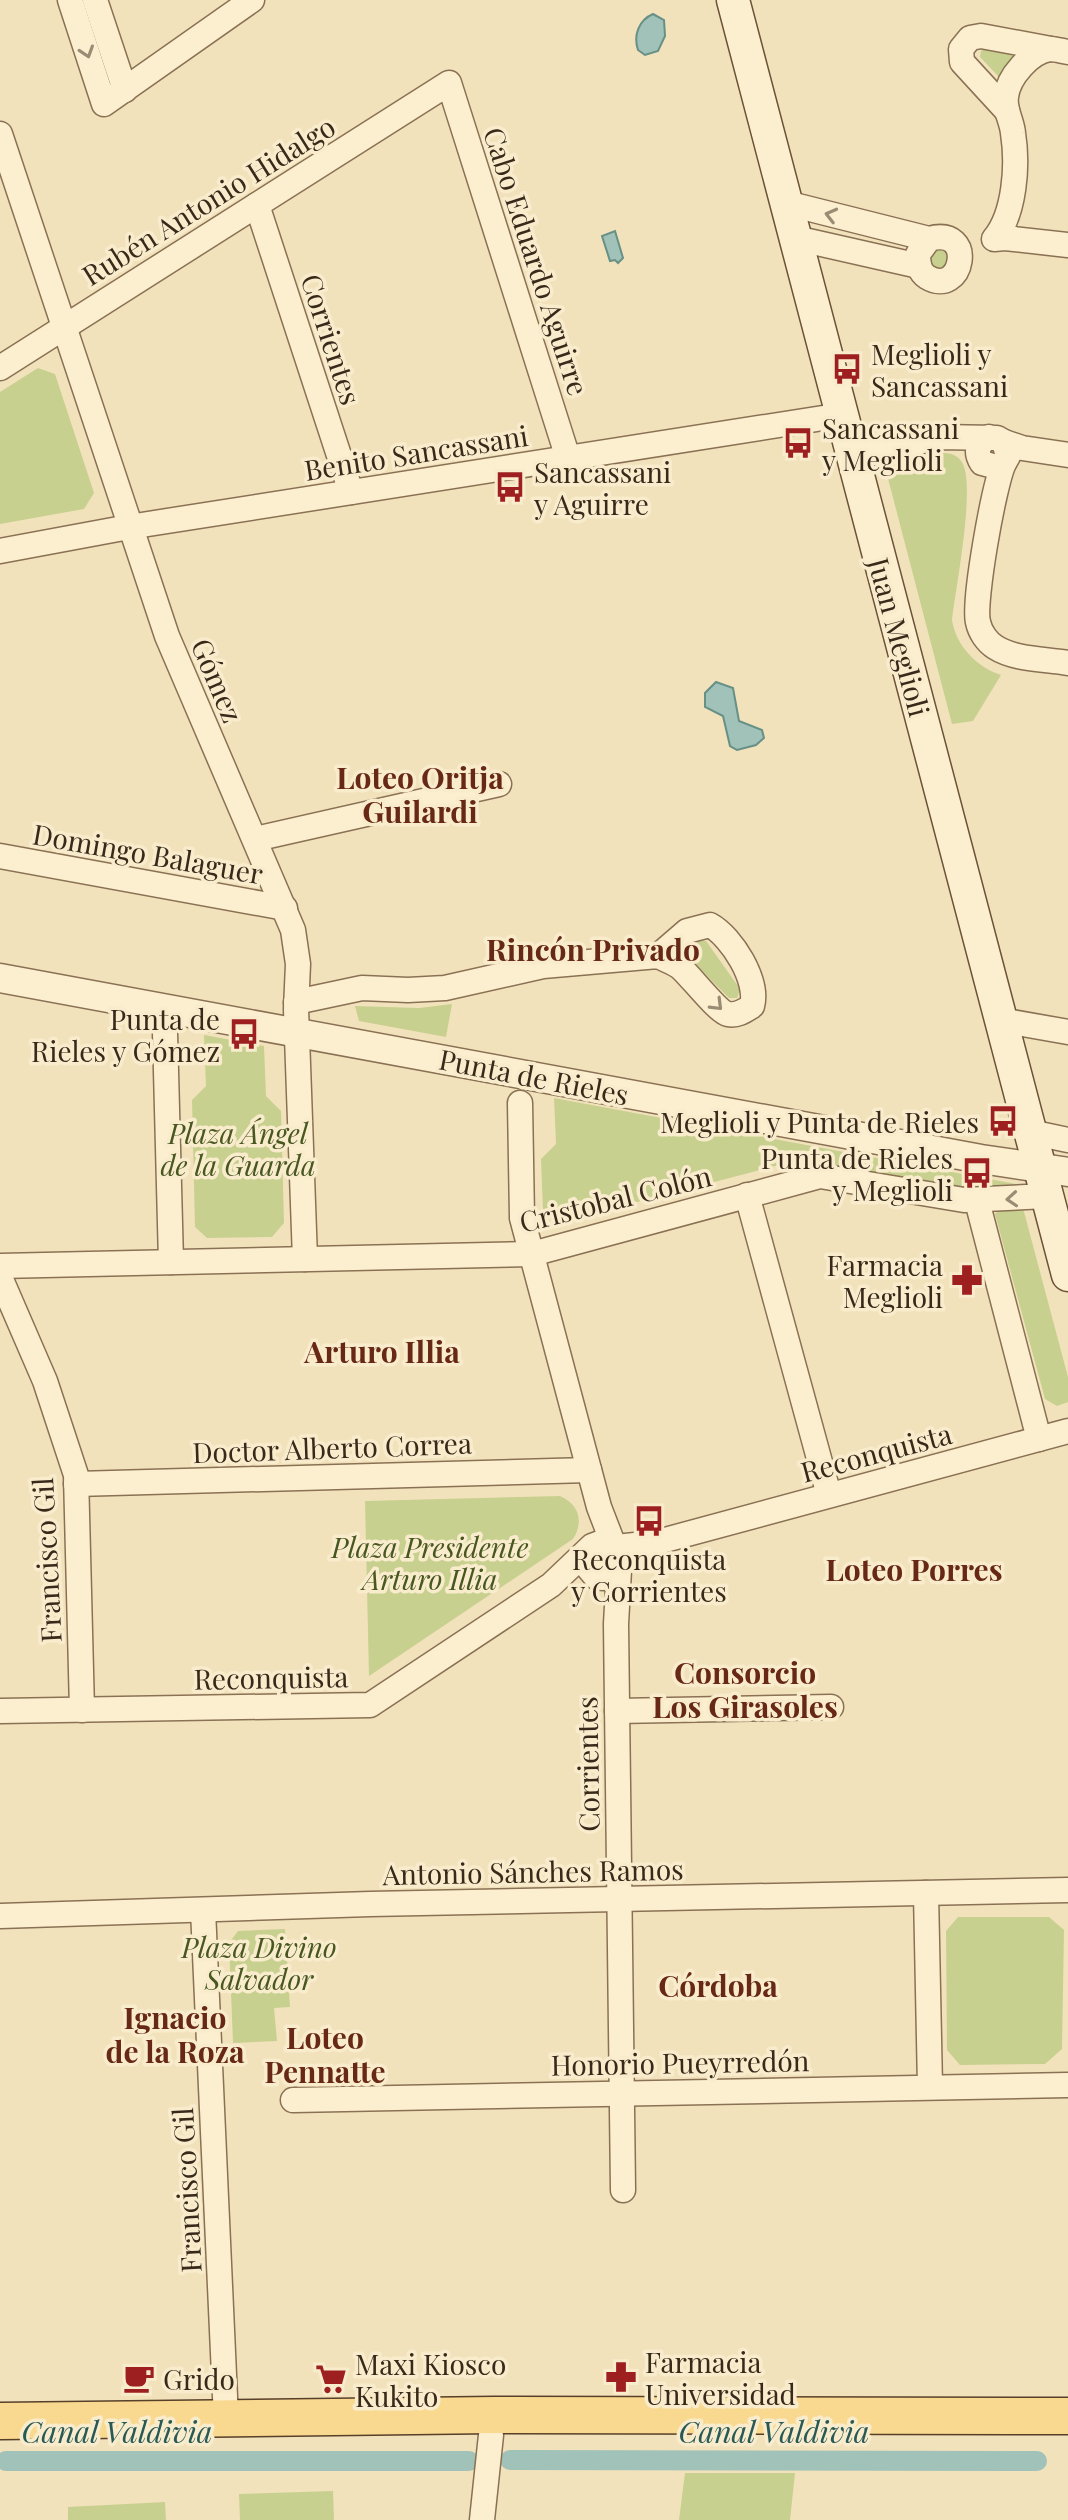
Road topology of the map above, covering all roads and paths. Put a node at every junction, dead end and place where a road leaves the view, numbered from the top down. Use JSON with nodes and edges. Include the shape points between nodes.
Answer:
{"nodes":[{"id":1,"x":70,"y":0,"type":"edge"},
{"id":2,"x":95,"y":0,"type":"edge"},
{"id":3,"x":252,"y":0,"type":"edge"},
{"id":4,"x":733,"y":0,"type":"edge"},
{"id":5,"x":1060,"y":50,"type":"edge"},
{"id":6,"x":449,"y":83,"type":"joint"},
{"id":7,"x":125,"y":90,"type":"junction"},
{"id":8,"x":1007,"y":111,"type":"junction"},
{"id":9,"x":0,"y":134,"type":"edge"},
{"id":10,"x":4,"y":162,"type":"edge"},
{"id":11,"x":786,"y":203,"type":"junction"},
{"id":12,"x":257,"y":205,"type":"junction"},
{"id":13,"x":867,"y":224,"type":"junction"},
{"id":14,"x":795,"y":238,"type":"junction"},
{"id":15,"x":929,"y":239,"type":"junction"},
{"id":16,"x":994,"y":239,"type":"junction"},
{"id":17,"x":1068,"y":245,"type":"edge"},
{"id":18,"x":960,"y":252,"type":"junction"},
{"id":19,"x":860,"y":253,"type":"junction"},
{"id":20,"x":919,"y":266,"type":"junction"},
{"id":21,"x":63,"y":327,"type":"junction"},
{"id":22,"x":0,"y":368,"type":"edge"},
{"id":23,"x":842,"y":415,"type":"junction"},
{"id":24,"x":1068,"y":455,"type":"edge"},
{"id":25,"x":853,"y":457,"type":"junction"},
{"id":26,"x":999,"y":457,"type":"junction"},
{"id":27,"x":568,"y":458,"type":"junction"},
{"id":28,"x":351,"y":492,"type":"junction"},
{"id":29,"x":129,"y":527,"type":"junction"},
{"id":30,"x":0,"y":551,"type":"edge"},
{"id":31,"x":1068,"y":663,"type":"edge"},
{"id":32,"x":499,"y":784,"type":"dead end"},
{"id":33,"x":255,"y":839,"type":"junction"},
{"id":34,"x":0,"y":856,"type":"edge"},
{"id":35,"x":285,"y":908,"type":"junction"},
{"id":36,"x":658,"y":956,"type":"dead end"},
{"id":37,"x":0,"y":978,"type":"edge"},
{"id":38,"x":296,"y":1002,"type":"junction"},
{"id":39,"x":1000,"y":1020,"type":"junction"},
{"id":40,"x":1068,"y":1032,"type":"edge"},
{"id":41,"x":165,"y":1033,"type":"dead end"},
{"id":42,"x":296,"y":1033,"type":"junction"},
{"id":43,"x":520,"y":1103,"type":"dead end"},
{"id":44,"x":1030,"y":1132,"type":"junction"},
{"id":45,"x":1068,"y":1140,"type":"edge"},
{"id":46,"x":1051,"y":1179,"type":"edge"},
{"id":47,"x":747,"y":1195,"type":"junction"},
{"id":48,"x":977,"y":1201,"type":"junction"},
{"id":49,"x":532,"y":1254,"type":"junction"},
{"id":50,"x":305,"y":1259,"type":"junction"},
{"id":51,"x":171,"y":1262,"type":"junction"},
{"id":52,"x":0,"y":1266,"type":"edge"},
{"id":53,"x":1068,"y":1275,"type":"edge"},
{"id":54,"x":0,"y":1277,"type":"edge"},
{"id":55,"x":1068,"y":1431,"type":"edge"},
{"id":56,"x":1039,"y":1439,"type":"junction"},
{"id":57,"x":589,"y":1470,"type":"junction"},
{"id":58,"x":76,"y":1484,"type":"junction"},
{"id":59,"x":829,"y":1495,"type":"junction"},
{"id":60,"x":606,"y":1560,"type":"junction"},
{"id":61,"x":831,"y":1707,"type":"dead end"},
{"id":62,"x":82,"y":1710,"type":"junction"},
{"id":63,"x":2,"y":1711,"type":"edge"},
{"id":64,"x":617,"y":1711,"type":"junction"},
{"id":65,"x":1068,"y":1890,"type":"edge"},
{"id":66,"x":926,"y":1893,"type":"junction"},
{"id":67,"x":619,"y":1899,"type":"junction"},
{"id":68,"x":203,"y":1910,"type":"junction"},
{"id":69,"x":0,"y":1916,"type":"edge"},
{"id":70,"x":1068,"y":2085,"type":"edge"},
{"id":71,"x":930,"y":2087,"type":"junction"},
{"id":72,"x":622,"y":2093,"type":"junction"},
{"id":73,"x":293,"y":2100,"type":"dead end"},
{"id":74,"x":623,"y":2190,"type":"dead end"},
{"id":75,"x":1068,"y":2416,"type":"edge"},
{"id":76,"x":226,"y":2419,"type":"junction"},
{"id":77,"x":0,"y":2421,"type":"edge"},
{"id":78,"x":491,"y":2435,"type":"junction"},
{"id":79,"x":1068,"y":2436,"type":"edge"},
{"id":80,"x":0,"y":2441,"type":"edge"},
{"id":81,"x":482,"y":2520,"type":"edge"}],
"edges":[{"from":1,"to":7,"type":"street","one_way":true,"via":[[104,104]]},
{"from":2,"to":7,"type":"street"},
{"from":3,"to":7,"type":"street"},
{"from":4,"to":11,"type":"main road","name":"Juan Meglioli"},
{"from":5,"to":8,"type":"street","via":[[1037,54],[1014,76],[1006,94]]},
{"from":5,"to":8,"type":"street","via":[[981,36],[965,43],[962,62]]},
{"from":6,"to":12,"type":"street","name":"Rubén Antonio Hidalgo"},
{"from":6,"to":27,"type":"street","name":"Cabo Eduardo Aguirre"},
{"from":8,"to":16,"type":"street","via":[[1014,138],[1013,186],[1004,227]]},
{"from":9,"to":10,"type":"street","name":"Gómez"},
{"from":10,"to":21,"type":"street","name":"Gómez"},
{"from":13,"to":11,"type":"street","one_way":true},
{"from":11,"to":14,"type":"main road","name":"Juan Meglioli"},
{"from":12,"to":21,"type":"street","name":"Rubén Antonio Hidalgo"},
{"from":12,"to":28,"type":"street","name":"Corrientes"},
{"from":13,"to":15,"type":"street"},
{"from":13,"to":19,"type":"street"},
{"from":14,"to":19,"type":"street"},
{"from":14,"to":23,"type":"main road","name":"Juan Meglioli"},
{"from":15,"to":18,"type":"street","via":[[944,237]]},
{"from":15,"to":20,"type":"street","via":[[920,248]]},
{"from":16,"to":17,"type":"street"},
{"from":16,"to":18,"type":"street"},
{"from":18,"to":20,"type":"street","via":[[957,271],[947,279],[928,277]]},
{"from":19,"to":20,"type":"street"},
{"from":21,"to":22,"type":"street","name":"Rubén Antonio Hidalgo"},
{"from":21,"to":29,"type":"street","name":"Gómez"},
{"from":23,"to":25,"type":"main road","name":"Juan Meglioli"},
{"from":23,"to":27,"type":"street","name":"Benito Sancassani"},
{"from":24,"to":26,"type":"street"},
{"from":25,"to":26,"type":"street","via":[[931,438],[960,439]]},
{"from":25,"to":39,"type":"main road","name":"Juan Meglioli"},
{"from":26,"to":31,"type":"street","via":[[977,611],[981,632],[1005,652]]},
{"from":27,"to":28,"type":"street","name":"Benito Sancassani"},
{"from":28,"to":29,"type":"street","name":"Benito Sancassani"},
{"from":29,"to":30,"type":"street","name":"Benito Sancassani"},
{"from":29,"to":33,"type":"street","name":"Gómez","via":[[167,636]]},
{"from":32,"to":33,"type":"street"},
{"from":33,"to":35,"type":"street","name":"Gómez"},
{"from":34,"to":35,"type":"street","name":"Domingo Balaguer"},
{"from":35,"to":38,"type":"street","name":"Gómez","via":[[297,947]]},
{"from":36,"to":38,"type":"street","via":[[543,966],[445,988],[362,988]]},
{"from":37,"to":42,"type":"street","name":"Punta de Rieles"},
{"from":38,"to":42,"type":"street","name":"Gómez"},
{"from":39,"to":40,"type":"street"},
{"from":39,"to":44,"type":"main road","name":"Juan Meglioli"},
{"from":41,"to":51,"type":"street"},
{"from":42,"to":46,"type":"street","name":"Punta de Rieles"},
{"from":42,"to":50,"type":"street","name":"Gómez"},
{"from":43,"to":49,"type":"street","name":"Corrientes","via":[[522,1218]]},
{"from":44,"to":45,"type":"street"},
{"from":44,"to":46,"type":"main road","name":"Juan Meglioli"},
{"from":46,"to":48,"type":"street","name":"Cristobal Colón","one_way":true},
{"from":46,"to":53,"type":"main road","name":"Juan Meglioli"},
{"from":47,"to":48,"type":"street","name":"Cristobal Colón","via":[[820,1176]]},
{"from":47,"to":49,"type":"street","name":"Cristobal Colón"},
{"from":47,"to":59,"type":"street"},
{"from":48,"to":56,"type":"street"},
{"from":49,"to":50,"type":"street","name":"Cristobal Colón"},
{"from":49,"to":57,"type":"street","name":"Corrientes"},
{"from":50,"to":51,"type":"street","name":"Cristobal Colón"},
{"from":51,"to":52,"type":"street","name":"Cristobal Colón"},
{"from":54,"to":58,"type":"street","name":"Francisco Gil","via":[[45,1381]]},
{"from":55,"to":56,"type":"street","name":"Reconquista"},
{"from":56,"to":59,"type":"street","name":"Reconquista"},
{"from":57,"to":58,"type":"street","name":"Doctor Alberto Correa"},
{"from":57,"to":60,"type":"street","name":"Corrientes"},
{"from":58,"to":62,"type":"street","name":"Francisco Gil"},
{"from":59,"to":60,"type":"street","name":"Reconquista"},
{"from":60,"to":62,"type":"street","name":"Reconquista","via":[[551,1585],[370,1705]]},
{"from":60,"to":64,"type":"street","name":"Corrientes","via":[[616,1624]]},
{"from":61,"to":64,"type":"street"},
{"from":62,"to":63,"type":"street","name":"Reconquista"},
{"from":64,"to":67,"type":"street","name":"Corrientes"},
{"from":65,"to":66,"type":"street","name":"Antonio Sánches Ramos"},
{"from":66,"to":67,"type":"street","name":"Antonio Sánches Ramos"},
{"from":66,"to":71,"type":"street"},
{"from":67,"to":68,"type":"street","name":"Antonio Sánches Ramos"},
{"from":67,"to":72,"type":"street","name":"Corrientes"},
{"from":68,"to":69,"type":"street","name":"Antonio Sánches Ramos"},
{"from":68,"to":76,"type":"street","name":"Francisco Gil"},
{"from":70,"to":71,"type":"street","name":"Honorio Pueyrredón"},
{"from":71,"to":72,"type":"street","name":"Honorio Pueyrredón"},
{"from":72,"to":73,"type":"street","name":"Honorio Pueyrredón"},
{"from":72,"to":74,"type":"street","name":"Corrientes"},
{"from":75,"to":76,"type":"main road"},
{"from":76,"to":77,"type":"main road"},
{"from":78,"to":79,"type":"main road"},
{"from":78,"to":80,"type":"main road"},
{"from":78,"to":81,"type":"street"}]}
